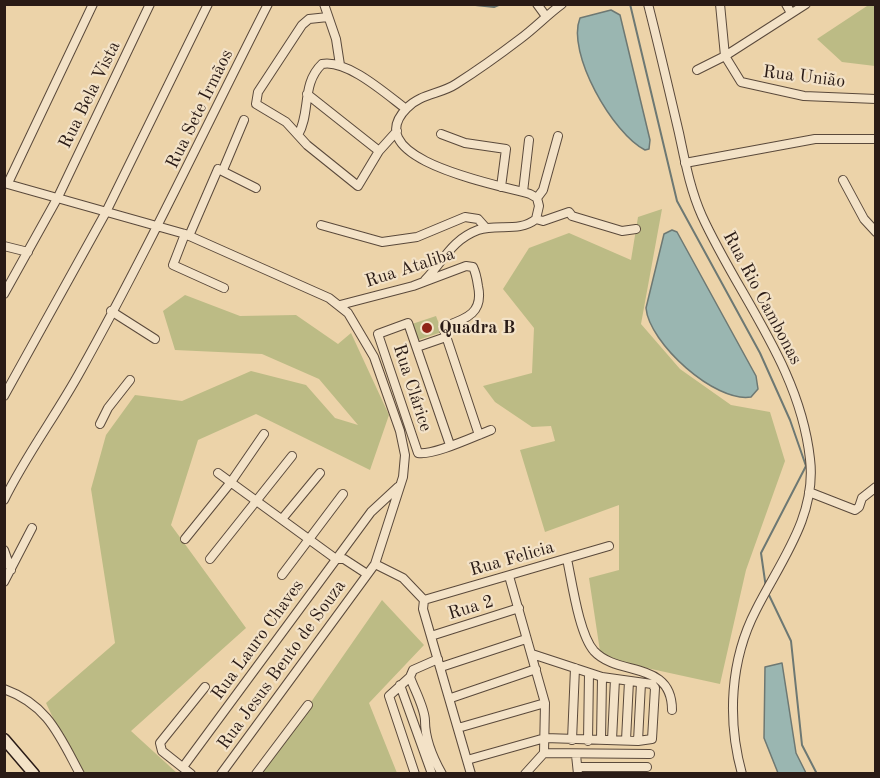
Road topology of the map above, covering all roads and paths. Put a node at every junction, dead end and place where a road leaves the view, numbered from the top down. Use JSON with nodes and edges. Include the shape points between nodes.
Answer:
{"nodes":[{"id":1,"x":93,"y":4,"type":"edge"},
{"id":2,"x":150,"y":4,"type":"edge"},
{"id":3,"x":208,"y":4,"type":"edge"},
{"id":4,"x":268,"y":4,"type":"edge"},
{"id":5,"x":324,"y":4,"type":"edge"},
{"id":6,"x":537,"y":4,"type":"edge"},
{"id":7,"x":562,"y":4,"type":"edge"},
{"id":8,"x":648,"y":4,"type":"edge"},
{"id":9,"x":786,"y":4,"type":"edge"},
{"id":10,"x":807,"y":4,"type":"edge"},
{"id":11,"x":723,"y":6,"type":"edge"},
{"id":12,"x":791,"y":13,"type":"junction"},
{"id":13,"x":545,"y":15,"type":"junction"},
{"id":14,"x":327,"y":17,"type":"junction"},
{"id":15,"x":725,"y":56,"type":"junction"},
{"id":16,"x":340,"y":65,"type":"junction"},
{"id":17,"x":697,"y":70,"type":"dead end"},
{"id":18,"x":307,"y":94,"type":"junction"},
{"id":19,"x":876,"y":99,"type":"edge"},
{"id":20,"x":406,"y":109,"type":"junction"},
{"id":21,"x":244,"y":120,"type":"dead end"},
{"id":22,"x":398,"y":131,"type":"junction"},
{"id":23,"x":441,"y":134,"type":"dead end"},
{"id":24,"x":298,"y":135,"type":"junction"},
{"id":25,"x":558,"y":136,"type":"dead end"},
{"id":26,"x":876,"y":139,"type":"edge"},
{"id":27,"x":529,"y":140,"type":"dead end"},
{"id":28,"x":379,"y":151,"type":"junction"},
{"id":29,"x":686,"y":163,"type":"junction"},
{"id":30,"x":221,"y":169,"type":"junction"},
{"id":31,"x":843,"y":180,"type":"dead end"},
{"id":32,"x":6,"y":183,"type":"edge"},
{"id":33,"x":501,"y":187,"type":"junction"},
{"id":34,"x":256,"y":188,"type":"dead end"},
{"id":35,"x":523,"y":192,"type":"junction"},
{"id":36,"x":58,"y":197,"type":"junction"},
{"id":37,"x":538,"y":200,"type":"junction"},
{"id":38,"x":106,"y":212,"type":"junction"},
{"id":39,"x":536,"y":219,"type":"junction"},
{"id":40,"x":321,"y":225,"type":"dead end"},
{"id":41,"x":159,"y":226,"type":"junction"},
{"id":42,"x":486,"y":228,"type":"junction"},
{"id":43,"x":636,"y":229,"type":"dead end"},
{"id":44,"x":876,"y":232,"type":"edge"},
{"id":45,"x":187,"y":235,"type":"junction"},
{"id":46,"x":4,"y":246,"type":"edge"},
{"id":47,"x":28,"y":252,"type":"junction"},
{"id":48,"x":425,"y":280,"type":"junction"},
{"id":49,"x":224,"y":288,"type":"dead end"},
{"id":50,"x":4,"y":294,"type":"edge"},
{"id":51,"x":340,"y":305,"type":"junction"},
{"id":52,"x":111,"y":311,"type":"junction"},
{"id":53,"x":446,"y":337,"type":"junction"},
{"id":54,"x":155,"y":339,"type":"dead end"},
{"id":55,"x":417,"y":347,"type":"junction"},
{"id":56,"x":130,"y":380,"type":"dead end"},
{"id":57,"x":4,"y":396,"type":"edge"},
{"id":58,"x":100,"y":424,"type":"dead end"},
{"id":59,"x":491,"y":430,"type":"dead end"},
{"id":60,"x":264,"y":434,"type":"dead end"},
{"id":61,"x":479,"y":435,"type":"junction"},
{"id":62,"x":450,"y":445,"type":"junction"},
{"id":63,"x":292,"y":456,"type":"dead end"},
{"id":64,"x":218,"y":472,"type":"dead end"},
{"id":65,"x":320,"y":473,"type":"dead end"},
{"id":66,"x":231,"y":482,"type":"junction"},
{"id":67,"x":399,"y":486,"type":"junction"},
{"id":68,"x":876,"y":487,"type":"edge"},
{"id":69,"x":810,"y":492,"type":"junction"},
{"id":70,"x":343,"y":494,"type":"dead end"},
{"id":71,"x":4,"y":500,"type":"edge"},
{"id":72,"x":258,"y":501,"type":"junction"},
{"id":73,"x":282,"y":519,"type":"junction"},
{"id":74,"x":32,"y":528,"type":"dead end"},
{"id":75,"x":308,"y":538,"type":"junction"},
{"id":76,"x":185,"y":539,"type":"dead end"},
{"id":77,"x":609,"y":546,"type":"dead end"},
{"id":78,"x":4,"y":550,"type":"edge"},
{"id":79,"x":210,"y":559,"type":"dead end"},
{"id":80,"x":336,"y":559,"type":"junction"},
{"id":81,"x":567,"y":559,"type":"junction"},
{"id":82,"x":375,"y":564,"type":"junction"},
{"id":83,"x":11,"y":570,"type":"junction"},
{"id":84,"x":367,"y":574,"type":"junction"},
{"id":85,"x":282,"y":575,"type":"dead end"},
{"id":86,"x":509,"y":576,"type":"junction"},
{"id":87,"x":4,"y":582,"type":"edge"},
{"id":88,"x":424,"y":600,"type":"junction"},
{"id":89,"x":519,"y":608,"type":"junction"},
{"id":90,"x":432,"y":636,"type":"junction"},
{"id":91,"x":526,"y":639,"type":"junction"},
{"id":92,"x":532,"y":654,"type":"junction"},
{"id":93,"x":440,"y":663,"type":"junction"},
{"id":94,"x":575,"y":668,"type":"junction"},
{"id":95,"x":536,"y":669,"type":"junction"},
{"id":96,"x":589,"y":673,"type":"junction"},
{"id":97,"x":410,"y":677,"type":"junction"},
{"id":98,"x":602,"y":677,"type":"junction"},
{"id":99,"x":615,"y":679,"type":"junction"},
{"id":100,"x":629,"y":681,"type":"junction"},
{"id":101,"x":642,"y":683,"type":"junction"},
{"id":102,"x":400,"y":686,"type":"junction"},
{"id":103,"x":206,"y":687,"type":"dead end"},
{"id":104,"x":4,"y":689,"type":"edge"},
{"id":105,"x":451,"y":698,"type":"junction"},
{"id":106,"x":545,"y":703,"type":"junction"},
{"id":107,"x":308,"y":705,"type":"dead end"},
{"id":108,"x":672,"y":710,"type":"dead end"},
{"id":109,"x":458,"y":728,"type":"junction"},
{"id":110,"x":545,"y":738,"type":"junction"},
{"id":111,"x":4,"y":739,"type":"edge"},
{"id":112,"x":601,"y":740,"type":"junction"},
{"id":113,"x":612,"y":740,"type":"junction"},
{"id":114,"x":626,"y":740,"type":"junction"},
{"id":115,"x":572,"y":741,"type":"junction"},
{"id":116,"x":588,"y":741,"type":"junction"},
{"id":117,"x":638,"y":741,"type":"junction"},
{"id":118,"x":544,"y":753,"type":"junction"},
{"id":119,"x":650,"y":754,"type":"dead end"},
{"id":120,"x":576,"y":755,"type":"junction"},
{"id":121,"x":467,"y":760,"type":"junction"},
{"id":122,"x":183,"y":767,"type":"junction"},
{"id":123,"x":647,"y":767,"type":"dead end"},
{"id":124,"x":578,"y":770,"type":"edge"},
{"id":125,"x":34,"y":774,"type":"edge"},
{"id":126,"x":80,"y":774,"type":"edge"},
{"id":127,"x":191,"y":774,"type":"edge"},
{"id":128,"x":221,"y":774,"type":"edge"},
{"id":129,"x":256,"y":774,"type":"edge"},
{"id":130,"x":415,"y":774,"type":"edge"},
{"id":131,"x":432,"y":774,"type":"edge"},
{"id":132,"x":442,"y":774,"type":"edge"},
{"id":133,"x":471,"y":774,"type":"edge"},
{"id":134,"x":525,"y":774,"type":"edge"},
{"id":135,"x":742,"y":774,"type":"edge"}],
"edges":[{"from":1,"to":32,"type":"street"},
{"from":2,"to":36,"type":"street","name":"Rua Bela Vista"},
{"from":3,"to":38,"type":"street"},
{"from":4,"to":41,"type":"street","name":"Rua Sete Irmãos"},
{"from":5,"to":14,"type":"street"},
{"from":6,"to":13,"type":"street"},
{"from":7,"to":13,"type":"street"},
{"from":8,"to":29,"type":"street","name":"Rua Rio Cambonas"},
{"from":9,"to":12,"type":"street"},
{"from":10,"to":12,"type":"street"},
{"from":11,"to":15,"type":"street","name":"Rua União"},
{"from":12,"to":15,"type":"street"},
{"from":13,"to":20,"type":"street","via":[[522,38],[473,73]]},
{"from":14,"to":16,"type":"street"},
{"from":14,"to":24,"type":"street","via":[[305,21],[255,98],[259,108],[286,122]]},
{"from":15,"to":17,"type":"street"},
{"from":15,"to":19,"type":"street","name":"Rua União","via":[[736,78],[752,86],[804,96]]},
{"from":16,"to":18,"type":"street","via":[[326,63],[318,67]]},
{"from":16,"to":20,"type":"street"},
{"from":18,"to":24,"type":"street"},
{"from":18,"to":28,"type":"street"},
{"from":20,"to":22,"type":"street"},
{"from":21,"to":30,"type":"street"},
{"from":22,"to":28,"type":"street"},
{"from":22,"to":33,"type":"street","via":[[404,145],[424,162]]},
{"from":23,"to":33,"type":"street","via":[[465,143],[506,149]]},
{"from":24,"to":28,"type":"street","via":[[356,185],[360,185]]},
{"from":25,"to":37,"type":"street"},
{"from":26,"to":29,"type":"street","via":[[815,139]]},
{"from":27,"to":35,"type":"street"},
{"from":29,"to":69,"type":"street","name":"Rua Rio Cambonas","via":[[694,196],[710,231],[789,378],[810,458]]},
{"from":30,"to":34,"type":"street"},
{"from":30,"to":45,"type":"street","via":[[216,170]]},
{"from":31,"to":44,"type":"street","via":[[864,219]]},
{"from":32,"to":36,"type":"street"},
{"from":33,"to":35,"type":"street"},
{"from":35,"to":37,"type":"street"},
{"from":36,"to":38,"type":"street"},
{"from":36,"to":47,"type":"street","name":"Rua Bela Vista"},
{"from":37,"to":39,"type":"street"},
{"from":38,"to":41,"type":"street"},
{"from":38,"to":57,"type":"street"},
{"from":39,"to":42,"type":"street","via":[[518,227]]},
{"from":39,"to":43,"type":"street","via":[[543,221],[569,212],[619,230]]},
{"from":40,"to":42,"type":"street","via":[[382,242],[417,237],[465,217],[478,219]]},
{"from":41,"to":45,"type":"street"},
{"from":41,"to":52,"type":"street","name":"Rua Sete Irmãos"},
{"from":42,"to":48,"type":"street","via":[[455,243]]},
{"from":45,"to":49,"type":"street","via":[[173,265]]},
{"from":45,"to":51,"type":"street"},
{"from":46,"to":47,"type":"street"},
{"from":47,"to":50,"type":"street","name":"Rua Bela Vista"},
{"from":48,"to":51,"type":"street","name":"Rua Ataliba"},
{"from":48,"to":53,"type":"street","name":"Rua Ataliba","via":[[473,267],[480,295],[478,307],[472,315],[442,327]]},
{"from":51,"to":67,"type":"street","via":[[362,333],[374,357],[400,430],[405,465]]},
{"from":52,"to":54,"type":"street"},
{"from":52,"to":71,"type":"street","name":"Rua Sete Irmãos"},
{"from":53,"to":55,"type":"street"},
{"from":53,"to":61,"type":"street"},
{"from":55,"to":62,"type":"street"},
{"from":55,"to":62,"type":"street","name":"Rua Clárice","via":[[408,323],[378,334],[417,451],[424,454]]},
{"from":56,"to":58,"type":"street"},
{"from":59,"to":61,"type":"street"},
{"from":60,"to":66,"type":"street"},
{"from":61,"to":62,"type":"street"},
{"from":63,"to":72,"type":"street"},
{"from":64,"to":66,"type":"street"},
{"from":65,"to":73,"type":"street"},
{"from":66,"to":72,"type":"street"},
{"from":66,"to":76,"type":"street"},
{"from":67,"to":80,"type":"street","name":"Rua Lauro Chaves","via":[[371,512]]},
{"from":67,"to":82,"type":"street"},
{"from":68,"to":69,"type":"street","via":[[855,510]]},
{"from":69,"to":135,"type":"street","name":"Rua Rio Cambonas","via":[[800,528],[743,641],[734,684],[734,734]]},
{"from":70,"to":75,"type":"street"},
{"from":72,"to":73,"type":"street"},
{"from":72,"to":79,"type":"street"},
{"from":73,"to":75,"type":"street"},
{"from":74,"to":83,"type":"street"},
{"from":75,"to":80,"type":"street"},
{"from":75,"to":85,"type":"street"},
{"from":77,"to":81,"type":"street","name":"Rua Felicia"},
{"from":78,"to":83,"type":"street"},
{"from":80,"to":84,"type":"street","via":[[344,559]]},
{"from":80,"to":122,"type":"street","name":"Rua Lauro Chaves"},
{"from":81,"to":86,"type":"street","name":"Rua Felicia"},
{"from":81,"to":108,"type":"street","via":[[585,635],[593,651],[659,679],[669,693]]},
{"from":82,"to":84,"type":"street","name":"Rua Jesus Bento de Souza"},
{"from":82,"to":88,"type":"street","via":[[412,584]]},
{"from":83,"to":87,"type":"street"},
{"from":84,"to":128,"type":"street","name":"Rua Jesus Bento de Souza"},
{"from":86,"to":88,"type":"street","name":"Rua Felicia"},
{"from":86,"to":89,"type":"street"},
{"from":88,"to":90,"type":"street"},
{"from":89,"to":90,"type":"street","name":"Rua 2"},
{"from":89,"to":91,"type":"street"},
{"from":90,"to":93,"type":"street"},
{"from":91,"to":92,"type":"street"},
{"from":91,"to":93,"type":"street"},
{"from":92,"to":94,"type":"street"},
{"from":92,"to":95,"type":"street"},
{"from":93,"to":97,"type":"street","via":[[417,667]]},
{"from":93,"to":105,"type":"street"},
{"from":94,"to":96,"type":"street"},
{"from":94,"to":115,"type":"street"},
{"from":95,"to":105,"type":"street"},
{"from":95,"to":106,"type":"street"},
{"from":96,"to":98,"type":"street"},
{"from":96,"to":116,"type":"street"},
{"from":97,"to":102,"type":"street"},
{"from":97,"to":132,"type":"street"},
{"from":98,"to":99,"type":"street"},
{"from":98,"to":112,"type":"street"},
{"from":99,"to":100,"type":"street"},
{"from":99,"to":113,"type":"street"},
{"from":100,"to":101,"type":"street"},
{"from":100,"to":114,"type":"street"},
{"from":101,"to":117,"type":"street"},
{"from":101,"to":117,"type":"street","via":[[655,688],[651,740]]},
{"from":102,"to":130,"type":"street","via":[[389,698]]},
{"from":102,"to":131,"type":"street"},
{"from":103,"to":122,"type":"street","via":[[160,743],[162,751]]},
{"from":104,"to":126,"type":"street","via":[[25,697],[41,710],[55,727]]},
{"from":105,"to":109,"type":"street"},
{"from":106,"to":109,"type":"street"},
{"from":106,"to":110,"type":"street"},
{"from":107,"to":129,"type":"street"},
{"from":109,"to":121,"type":"street"},
{"from":110,"to":115,"type":"street"},
{"from":110,"to":118,"type":"street"},
{"from":110,"to":121,"type":"street"},
{"from":111,"to":125,"type":"main road"},
{"from":112,"to":113,"type":"street"},
{"from":112,"to":116,"type":"street"},
{"from":113,"to":114,"type":"street"},
{"from":114,"to":117,"type":"street"},
{"from":115,"to":116,"type":"street"},
{"from":118,"to":120,"type":"street"},
{"from":118,"to":134,"type":"street"},
{"from":119,"to":120,"type":"street"},
{"from":120,"to":124,"type":"street"},
{"from":121,"to":133,"type":"street"},
{"from":122,"to":127,"type":"street"},
{"from":123,"to":124,"type":"street"}]}
